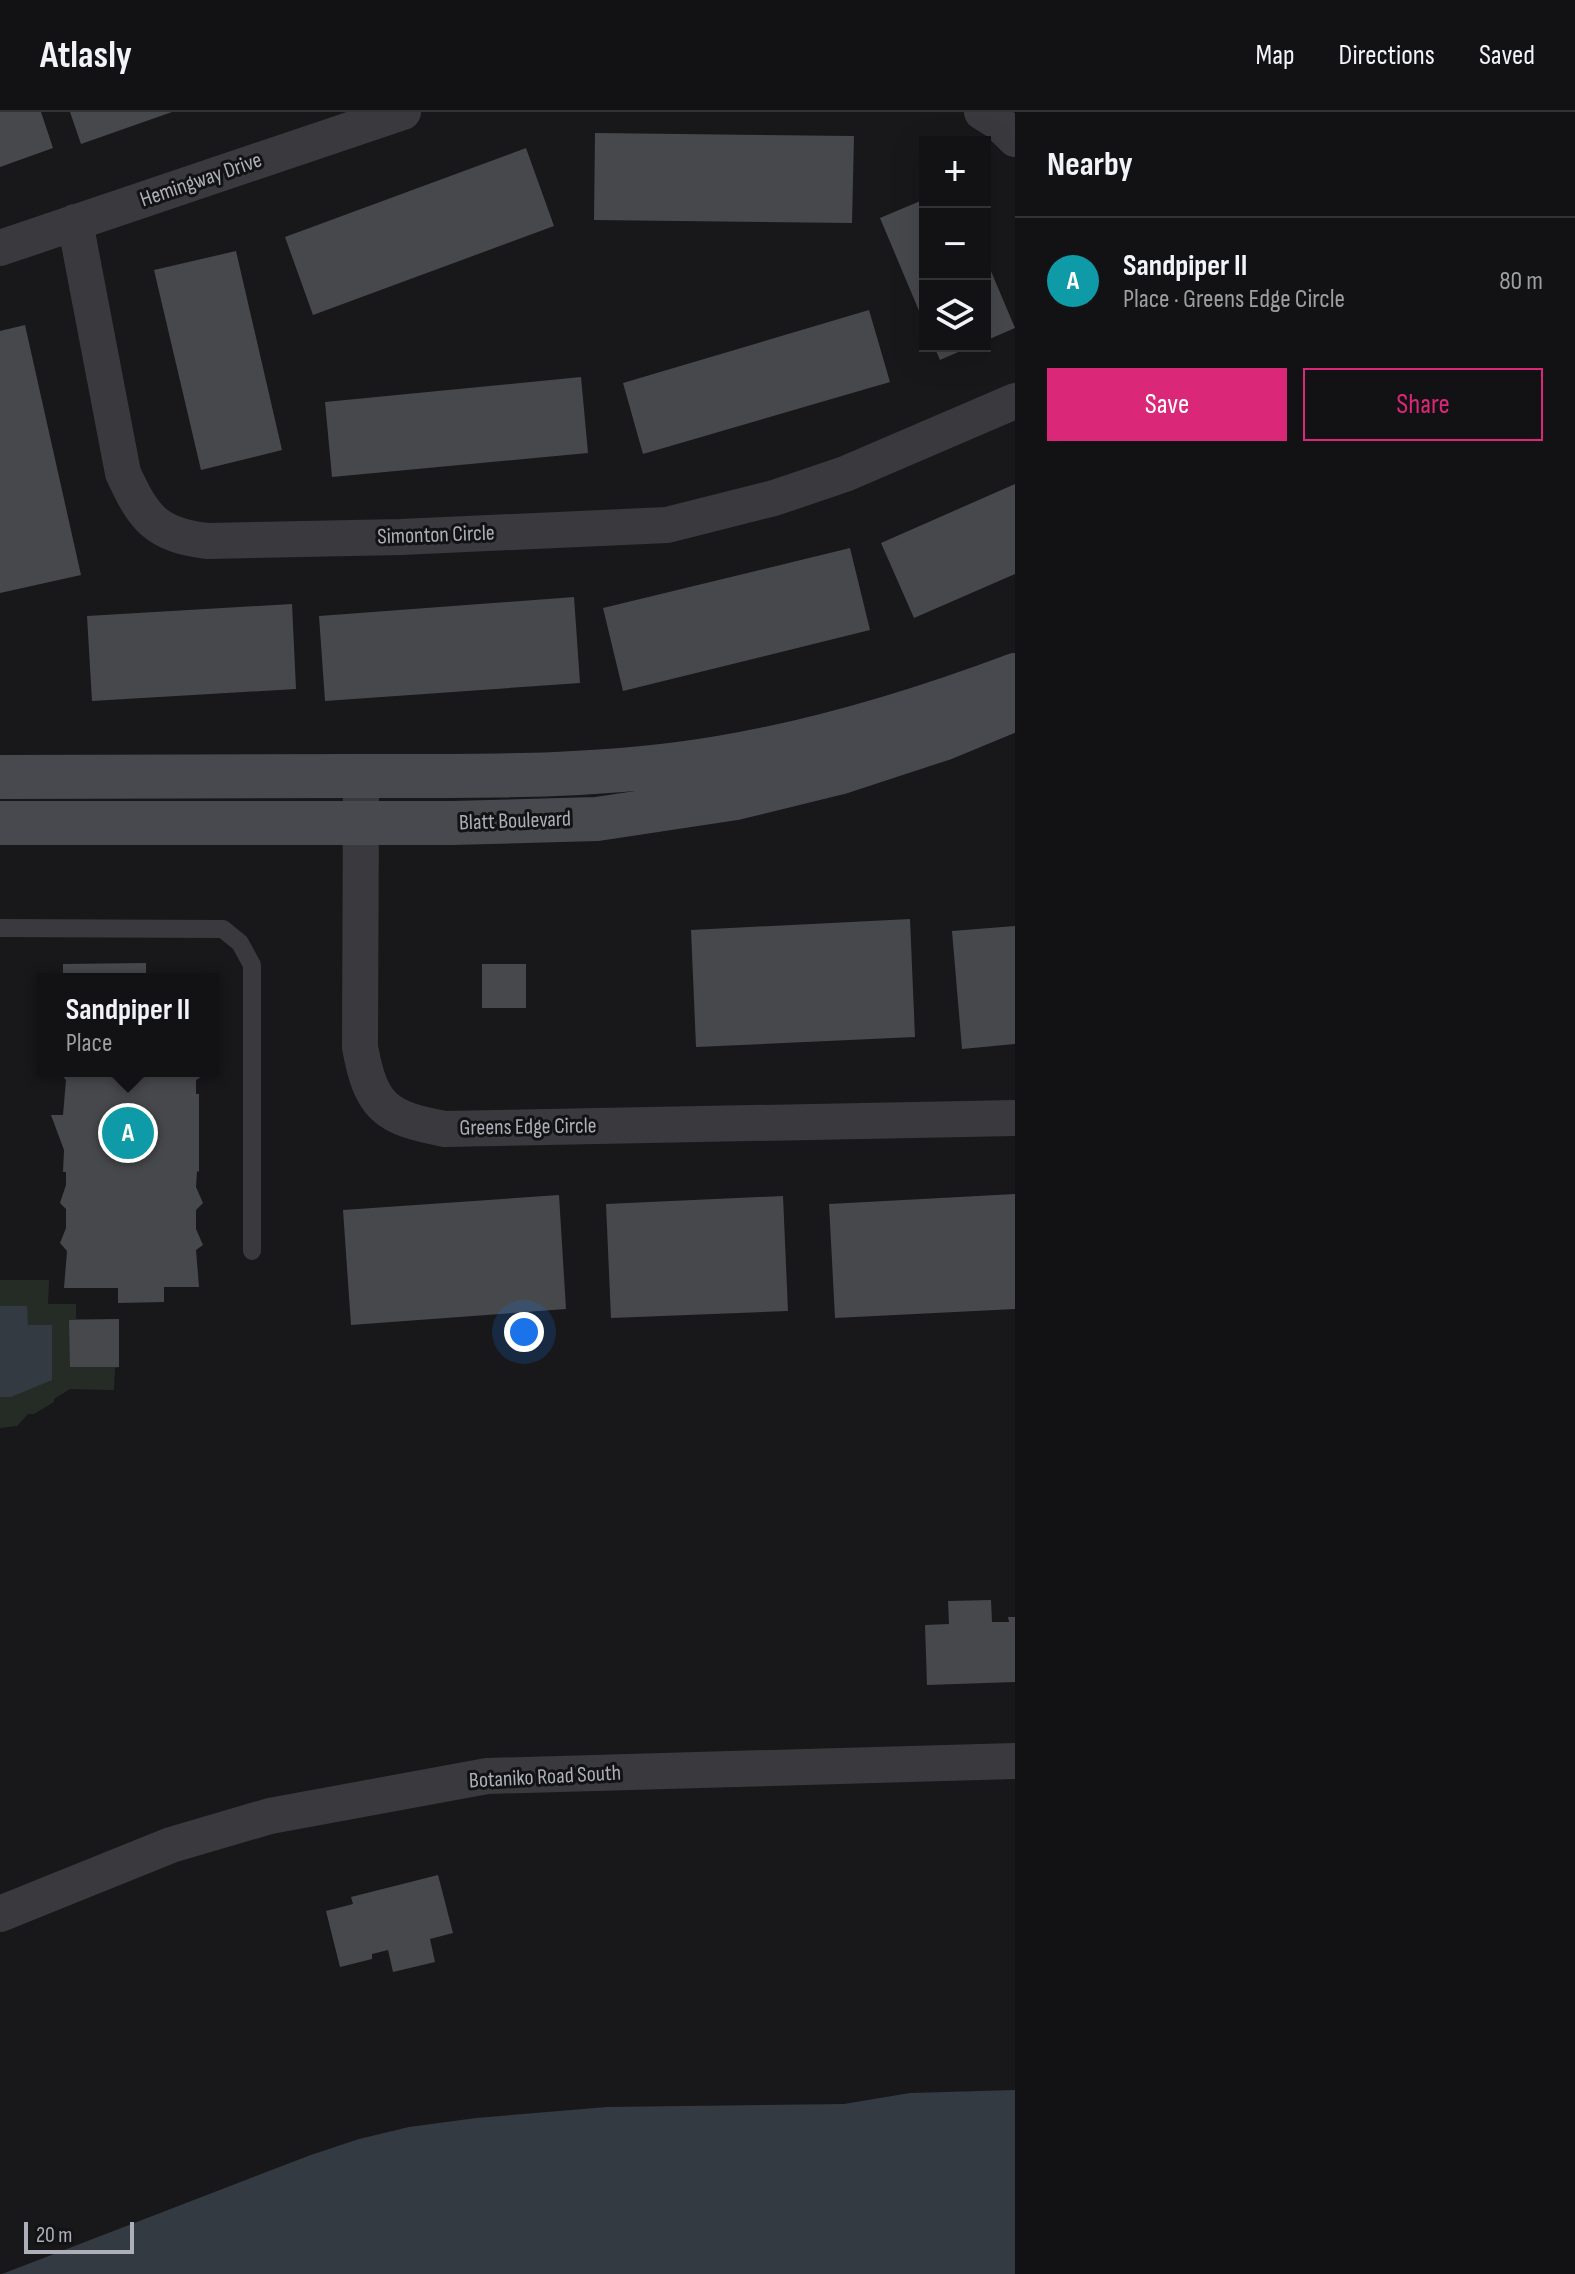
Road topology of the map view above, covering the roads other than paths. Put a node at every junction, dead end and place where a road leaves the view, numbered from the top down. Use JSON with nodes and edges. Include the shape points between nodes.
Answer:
{"nodes":[{"id":1,"x":403,"y":112,"type":"edge"},
{"id":2,"x":982,"y":112,"type":"edge"},
{"id":3,"x":1015,"y":139,"type":"edge"},
{"id":4,"x":75,"y":222,"type":"junction"},
{"id":5,"x":0,"y":248,"type":"edge"},
{"id":6,"x":1015,"y":401,"type":"edge"},
{"id":7,"x":1015,"y":675,"type":"edge"},
{"id":8,"x":1015,"y":709,"type":"edge"},
{"id":9,"x":361,"y":776,"type":"junction"},
{"id":10,"x":0,"y":777,"type":"edge"},
{"id":11,"x":361,"y":822,"type":"junction"},
{"id":12,"x":0,"y":823,"type":"edge"},
{"id":13,"x":0,"y":928,"type":"edge"},
{"id":14,"x":1015,"y":1118,"type":"edge"},
{"id":15,"x":252,"y":1251,"type":"dead end"},
{"id":16,"x":1015,"y":1761,"type":"edge"},
{"id":17,"x":0,"y":1914,"type":"edge"}],
"edges":[{"from":1,"to":4,"type":"street","name":"Hemingway Drive"},
{"from":2,"to":3,"type":"street"},
{"from":4,"to":5,"type":"street","name":"Hemingway Drive"},
{"from":4,"to":6,"type":"street","name":"Simonton Circle","via":[[123,473],[137,502],[160,528],[180,538],[386,538],[667,525],[845,474]]},
{"from":7,"to":9,"type":"street","name":"Blatt Boulevard","via":[[840,733],[718,758],[594,773]]},
{"from":8,"to":11,"type":"street","name":"Blatt Boulevard","via":[[838,773],[736,798],[597,819]]},
{"from":9,"to":10,"type":"street","name":"Blatt Boulevard"},
{"from":9,"to":11,"type":"street","name":"Greens Edge Circle"},
{"from":11,"to":12,"type":"street","name":"Blatt Boulevard"},
{"from":11,"to":14,"type":"street","name":"Greens Edge Circle","via":[[362,1058],[366,1080],[381,1106],[410,1123],[445,1129]]},
{"from":13,"to":15,"type":"lane","via":[[223,929],[240,943],[252,965]]},
{"from":16,"to":17,"type":"street","name":"Botaniko Road South","via":[[487,1776],[270,1816],[171,1845]]}]}
